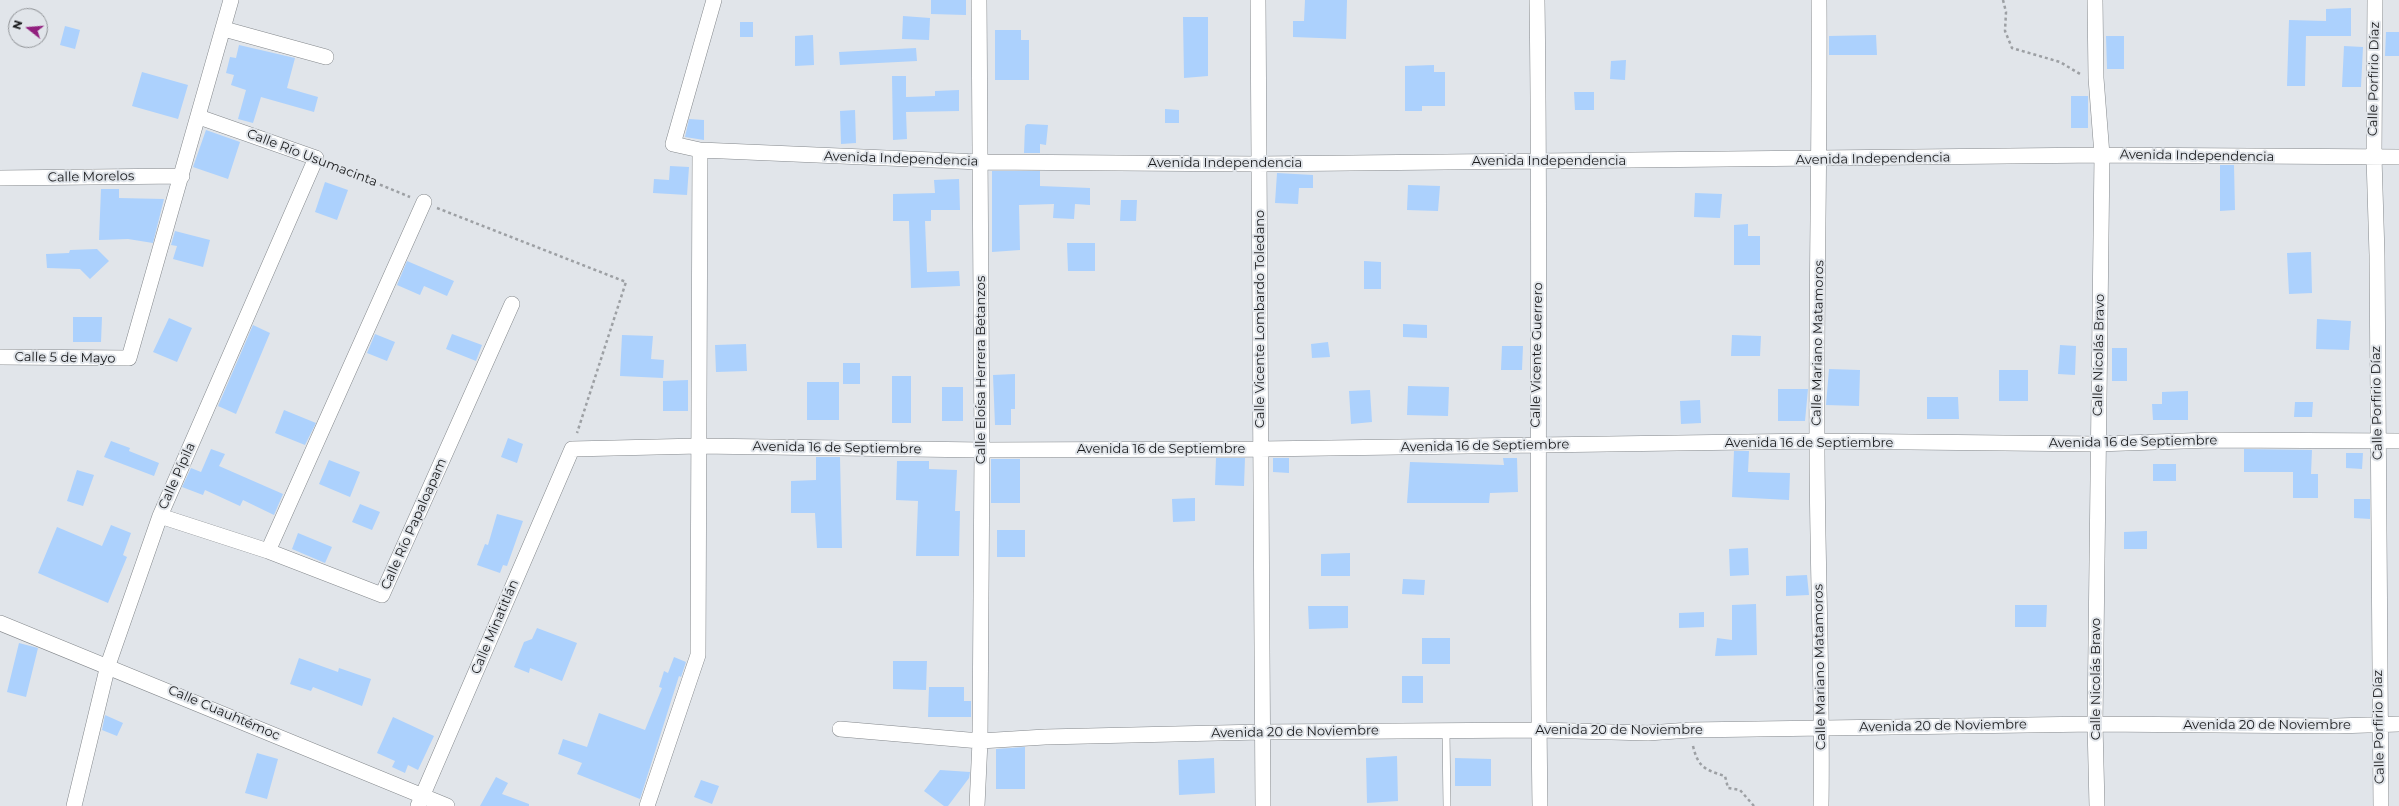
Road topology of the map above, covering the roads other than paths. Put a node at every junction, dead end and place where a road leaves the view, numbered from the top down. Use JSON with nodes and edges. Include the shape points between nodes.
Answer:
{"nodes":[{"id":1,"x":231,"y":0,"type":"edge"},
{"id":2,"x":714,"y":0,"type":"edge"},
{"id":3,"x":979,"y":0,"type":"edge"},
{"id":4,"x":1258,"y":0,"type":"edge"},
{"id":5,"x":1537,"y":0,"type":"edge"},
{"id":6,"x":1819,"y":0,"type":"edge"},
{"id":7,"x":2095,"y":0,"type":"edge"},
{"id":8,"x":2375,"y":0,"type":"edge"},
{"id":9,"x":224,"y":30,"type":"junction"},
{"id":10,"x":326,"y":57,"type":"dead end"},
{"id":11,"x":199,"y":116,"type":"junction"},
{"id":12,"x":700,"y":150,"type":"junction"},
{"id":13,"x":2102,"y":155,"type":"junction"},
{"id":14,"x":2374,"y":157,"type":"junction"},
{"id":15,"x":2399,"y":157,"type":"edge"},
{"id":16,"x":316,"y":158,"type":"joint"},
{"id":17,"x":1820,"y":160,"type":"junction"},
{"id":18,"x":1539,"y":161,"type":"junction"},
{"id":19,"x":980,"y":162,"type":"junction"},
{"id":20,"x":1258,"y":164,"type":"junction"},
{"id":21,"x":182,"y":176,"type":"junction"},
{"id":22,"x":0,"y":178,"type":"edge"},
{"id":23,"x":424,"y":202,"type":"road end"},
{"id":24,"x":512,"y":304,"type":"dead end"},
{"id":25,"x":0,"y":357,"type":"edge"},
{"id":26,"x":1817,"y":441,"type":"junction"},
{"id":27,"x":2399,"y":441,"type":"edge"},
{"id":28,"x":2378,"y":442,"type":"junction"},
{"id":29,"x":2097,"y":444,"type":"junction"},
{"id":30,"x":1537,"y":445,"type":"junction"},
{"id":31,"x":699,"y":446,"type":"junction"},
{"id":32,"x":572,"y":449,"type":"joint"},
{"id":33,"x":1260,"y":449,"type":"junction"},
{"id":34,"x":982,"y":450,"type":"junction"},
{"id":35,"x":160,"y":516,"type":"junction"},
{"id":36,"x":268,"y":552,"type":"junction"},
{"id":37,"x":0,"y":623,"type":"edge"},
{"id":38,"x":108,"y":665,"type":"junction"},
{"id":39,"x":2095,"y":724,"type":"junction"},
{"id":40,"x":2379,"y":724,"type":"junction"},
{"id":41,"x":2399,"y":724,"type":"edge"},
{"id":42,"x":1822,"y":728,"type":"junction"},
{"id":43,"x":840,"y":729,"type":"dead end"},
{"id":44,"x":1538,"y":730,"type":"junction"},
{"id":45,"x":1446,"y":731,"type":"junction"},
{"id":46,"x":1261,"y":732,"type":"junction"},
{"id":47,"x":980,"y":741,"type":"junction"},
{"id":48,"x":420,"y":801,"type":"edge"},
{"id":49,"x":74,"y":806,"type":"edge"},
{"id":50,"x":447,"y":806,"type":"edge"},
{"id":51,"x":647,"y":806,"type":"edge"},
{"id":52,"x":977,"y":806,"type":"edge"},
{"id":53,"x":1263,"y":806,"type":"edge"},
{"id":54,"x":1446,"y":806,"type":"edge"},
{"id":55,"x":1540,"y":806,"type":"edge"},
{"id":56,"x":1821,"y":806,"type":"edge"},
{"id":57,"x":2097,"y":806,"type":"edge"},
{"id":58,"x":2381,"y":806,"type":"edge"}],
"edges":[{"from":1,"to":9,"type":"street"},
{"from":2,"to":12,"type":"street","name":"Avenida Independencia","via":[[673,144]]},
{"from":3,"to":19,"type":"street","name":"Calle Eloísa Herrera Betanzos"},
{"from":4,"to":20,"type":"street","name":"Calle Vicente Lombardo Toledano"},
{"from":5,"to":18,"type":"street","name":"Calle Vicente Guerrero"},
{"from":6,"to":17,"type":"street","name":"Calle Mariano Matamoros"},
{"from":7,"to":13,"type":"street","name":"Calle Nicolás Bravo","via":[[2096,78]]},
{"from":8,"to":14,"type":"street","name":"Calle Porfirio Díaz"},
{"from":9,"to":10,"type":"street"},
{"from":9,"to":11,"type":"street"},
{"from":11,"to":16,"type":"street","name":"Calle Río Usumacinta"},
{"from":11,"to":21,"type":"street"},
{"from":12,"to":19,"type":"street","name":"Avenida Independencia"},
{"from":12,"to":31,"type":"street"},
{"from":13,"to":14,"type":"street","name":"Avenida Independencia"},
{"from":13,"to":17,"type":"street","name":"Avenida Independencia"},
{"from":13,"to":29,"type":"street","name":"Calle Nicolás Bravo"},
{"from":14,"to":15,"type":"street","name":"Avenida Independencia"},
{"from":14,"to":28,"type":"street","name":"Calle Porfirio Díaz"},
{"from":16,"to":35,"type":"street","name":"Calle Pípila"},
{"from":17,"to":18,"type":"street","name":"Avenida Independencia"},
{"from":17,"to":26,"type":"street","name":"Calle Mariano Matamoros"},
{"from":18,"to":20,"type":"street","name":"Avenida Independencia"},
{"from":18,"to":30,"type":"street","name":"Calle Vicente Guerrero"},
{"from":19,"to":20,"type":"street","name":"Avenida Independencia"},
{"from":19,"to":34,"type":"street","name":"Calle Eloísa Herrera Betanzos"},
{"from":20,"to":33,"type":"street","name":"Calle Vicente Lombardo Toledano"},
{"from":21,"to":22,"type":"street","name":"Calle Morelos"},
{"from":21,"to":25,"type":"street","name":"Calle 5 de Mayo","via":[[129,358]]},
{"from":23,"to":36,"type":"street"},
{"from":24,"to":36,"type":"street","name":"Calle Río Papaloapam","via":[[382,595]]},
{"from":26,"to":29,"type":"street","name":"Avenida 16 de Septiembre"},
{"from":26,"to":30,"type":"street","name":"Avenida 16 de Septiembre"},
{"from":26,"to":42,"type":"street","name":"Calle Mariano Matamoros"},
{"from":27,"to":28,"type":"street","name":"Avenida 16 de Septiembre"},
{"from":28,"to":29,"type":"street","name":"Avenida 16 de Septiembre","via":[[2212,440]]},
{"from":28,"to":40,"type":"street","name":"Calle Porfirio Díaz"},
{"from":29,"to":39,"type":"street","name":"Calle Nicolás Bravo"},
{"from":30,"to":33,"type":"street","name":"Avenida 16 de Septiembre"},
{"from":30,"to":44,"type":"street","name":"Calle Vicente Guerrero"},
{"from":31,"to":32,"type":"street","name":"Avenida 16 de Septiembre"},
{"from":31,"to":34,"type":"street","name":"Avenida 16 de Septiembre"},
{"from":31,"to":51,"type":"street","via":[[698,655]]},
{"from":32,"to":48,"type":"street","name":"Calle Minatitlán"},
{"from":33,"to":34,"type":"street","name":"Avenida 16 de Septiembre"},
{"from":33,"to":46,"type":"street","name":"Calle Vicente Lombardo Toledano"},
{"from":34,"to":47,"type":"street","name":"Calle Eloísa Herrera Betanzos"},
{"from":35,"to":36,"type":"street","name":"Calle Río Papaloapam"},
{"from":35,"to":38,"type":"street","name":"Calle Pípila"},
{"from":37,"to":38,"type":"street","name":"Calle Cuauhtémoc"},
{"from":38,"to":48,"type":"street","name":"Calle Cuauhtémoc"},
{"from":38,"to":49,"type":"street","name":"Calle Pípila"},
{"from":39,"to":40,"type":"street","name":"Avenida 20 de Noviembre"},
{"from":39,"to":42,"type":"street","name":"Avenida 20 de Noviembre"},
{"from":39,"to":57,"type":"street","name":"Calle Nicolás Bravo"},
{"from":40,"to":41,"type":"street","name":"Avenida 20 de Noviembre"},
{"from":40,"to":58,"type":"street","name":"Calle Porfirio Díaz"},
{"from":42,"to":44,"type":"street","name":"Avenida 20 de Noviembre","via":[[1648,732]]},
{"from":42,"to":56,"type":"street","name":"Calle Mariano Matamoros"},
{"from":43,"to":47,"type":"street","name":"Avenida 20 de Noviembre"},
{"from":44,"to":45,"type":"street","name":"Avenida 20 de Noviembre"},
{"from":44,"to":55,"type":"street","name":"Calle Vicente Guerrero"},
{"from":45,"to":46,"type":"street","name":"Avenida 20 de Noviembre"},
{"from":45,"to":54,"type":"lane"},
{"from":46,"to":47,"type":"street","name":"Avenida 20 de Noviembre"},
{"from":46,"to":53,"type":"street","name":"Calle Vicente Lombardo Toledano"},
{"from":47,"to":52,"type":"street","name":"Calle Eloísa Herrera Betanzos"},
{"from":48,"to":50,"type":"street","name":"Calle Cuauhtémoc"}]}
